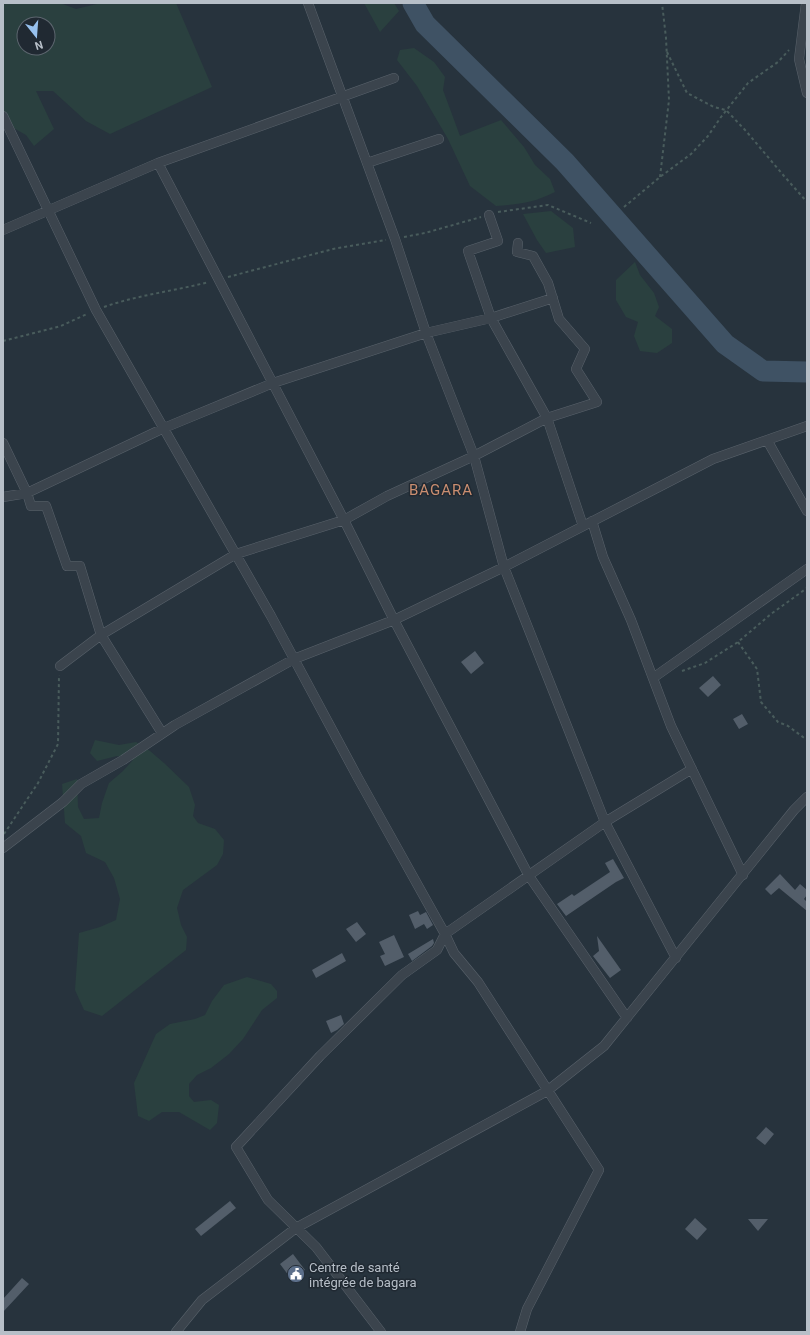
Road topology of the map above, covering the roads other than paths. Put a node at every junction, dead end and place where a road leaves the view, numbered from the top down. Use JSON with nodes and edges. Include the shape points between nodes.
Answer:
{"nodes":[{"id":1,"x":308,"y":3,"type":"edge"},
{"id":2,"x":806,"y":3,"type":"edge"},
{"id":3,"x":394,"y":78,"type":"dead end"},
{"id":4,"x":807,"y":93,"type":"edge"},
{"id":5,"x":343,"y":97,"type":"junction"},
{"id":6,"x":3,"y":116,"type":"edge"},
{"id":7,"x":439,"y":139,"type":"dead end"},
{"id":8,"x":158,"y":163,"type":"junction"},
{"id":9,"x":367,"y":163,"type":"junction"},
{"id":10,"x":48,"y":210,"type":"junction"},
{"id":11,"x":489,"y":214,"type":"road end"},
{"id":12,"x":3,"y":230,"type":"edge"},
{"id":13,"x":518,"y":243,"type":"dead end"},
{"id":14,"x":553,"y":298,"type":"junction"},
{"id":15,"x":491,"y":318,"type":"junction"},
{"id":16,"x":426,"y":333,"type":"junction"},
{"id":17,"x":273,"y":383,"type":"junction"},
{"id":18,"x":547,"y":418,"type":"junction"},
{"id":19,"x":807,"y":426,"type":"edge"},
{"id":20,"x":164,"y":428,"type":"junction"},
{"id":21,"x":767,"y":440,"type":"junction"},
{"id":22,"x":3,"y":443,"type":"edge"},
{"id":23,"x":474,"y":456,"type":"junction"},
{"id":24,"x":27,"y":493,"type":"junction"},
{"id":25,"x":3,"y":497,"type":"edge"},
{"id":26,"x":807,"y":511,"type":"edge"},
{"id":27,"x":344,"y":520,"type":"junction"},
{"id":28,"x":592,"y":521,"type":"junction"},
{"id":29,"x":583,"y":526,"type":"junction"},
{"id":30,"x":236,"y":554,"type":"junction"},
{"id":31,"x":504,"y":567,"type":"junction"},
{"id":32,"x":807,"y":569,"type":"edge"},
{"id":33,"x":394,"y":620,"type":"junction"},
{"id":34,"x":101,"y":635,"type":"junction"},
{"id":35,"x":294,"y":660,"type":"junction"},
{"id":36,"x":60,"y":666,"type":"road end"},
{"id":37,"x":653,"y":678,"type":"junction"},
{"id":38,"x":162,"y":733,"type":"junction"},
{"id":39,"x":692,"y":769,"type":"junction"},
{"id":40,"x":807,"y":797,"type":"edge"},
{"id":41,"x":605,"y":822,"type":"junction"},
{"id":42,"x":3,"y":848,"type":"edge"},
{"id":43,"x":743,"y":875,"type":"junction"},
{"id":44,"x":529,"y":876,"type":"junction"},
{"id":45,"x":445,"y":934,"type":"junction"},
{"id":46,"x":676,"y":958,"type":"junction"},
{"id":47,"x":627,"y":1018,"type":"junction"},
{"id":48,"x":547,"y":1091,"type":"junction"},
{"id":49,"x":296,"y":1228,"type":"junction"},
{"id":50,"x":176,"y":1332,"type":"edge"},
{"id":51,"x":381,"y":1332,"type":"edge"},
{"id":52,"x":520,"y":1332,"type":"edge"}],
"edges":[{"from":1,"to":5,"type":"street"},
{"from":2,"to":4,"type":"street","via":[[799,59]]},
{"from":3,"to":5,"type":"street"},
{"from":5,"to":8,"type":"street"},
{"from":5,"to":9,"type":"street"},
{"from":6,"to":10,"type":"street"},
{"from":7,"to":9,"type":"street"},
{"from":8,"to":10,"type":"street"},
{"from":8,"to":17,"type":"street"},
{"from":9,"to":16,"type":"street"},
{"from":10,"to":12,"type":"street"},
{"from":10,"to":20,"type":"street","via":[[96,310]]},
{"from":11,"to":15,"type":"street","via":[[498,242],[468,251]]},
{"from":13,"to":14,"type":"street","via":[[517,252],[533,256]]},
{"from":14,"to":15,"type":"street"},
{"from":14,"to":18,"type":"street","via":[[559,319],[585,349],[576,369],[597,402]]},
{"from":15,"to":16,"type":"street"},
{"from":15,"to":18,"type":"street"},
{"from":16,"to":17,"type":"street"},
{"from":16,"to":23,"type":"street"},
{"from":17,"to":20,"type":"street"},
{"from":17,"to":27,"type":"street"},
{"from":18,"to":23,"type":"street"},
{"from":18,"to":29,"type":"street"},
{"from":19,"to":21,"type":"street"},
{"from":20,"to":24,"type":"street"},
{"from":20,"to":30,"type":"street"},
{"from":21,"to":26,"type":"street"},
{"from":21,"to":28,"type":"street","via":[[713,459]]},
{"from":22,"to":24,"type":"street"},
{"from":23,"to":27,"type":"street","via":[[387,496]]},
{"from":23,"to":31,"type":"street"},
{"from":24,"to":25,"type":"street"},
{"from":24,"to":34,"type":"street","via":[[31,506],[46,506],[67,566],[80,566]]},
{"from":27,"to":30,"type":"street"},
{"from":27,"to":33,"type":"street"},
{"from":28,"to":29,"type":"street"},
{"from":28,"to":37,"type":"street","via":[[603,557]]},
{"from":29,"to":31,"type":"street"},
{"from":30,"to":34,"type":"street"},
{"from":30,"to":35,"type":"street"},
{"from":31,"to":33,"type":"street"},
{"from":31,"to":41,"type":"street"},
{"from":32,"to":37,"type":"street"},
{"from":33,"to":35,"type":"street"},
{"from":33,"to":44,"type":"street"},
{"from":34,"to":36,"type":"street"},
{"from":34,"to":38,"type":"street"},
{"from":35,"to":38,"type":"street"},
{"from":35,"to":45,"type":"street"},
{"from":37,"to":39,"type":"street","via":[[671,726]]},
{"from":38,"to":42,"type":"street","via":[[123,760],[81,784],[63,802]]},
{"from":39,"to":41,"type":"street"},
{"from":39,"to":43,"type":"street"},
{"from":40,"to":43,"type":"street"},
{"from":41,"to":44,"type":"street"},
{"from":41,"to":46,"type":"street"},
{"from":43,"to":46,"type":"street"},
{"from":44,"to":45,"type":"street"},
{"from":44,"to":47,"type":"street"},
{"from":45,"to":48,"type":"street","via":[[454,953],[478,982]]},
{"from":45,"to":49,"type":"street","via":[[437,950],[402,975],[325,1050],[236,1147],[268,1200]]},
{"from":46,"to":47,"type":"street"},
{"from":47,"to":48,"type":"street","via":[[604,1046]]},
{"from":48,"to":49,"type":"street"},
{"from":48,"to":52,"type":"street","via":[[599,1170],[527,1309]]},
{"from":49,"to":50,"type":"street","via":[[202,1300]]},
{"from":49,"to":51,"type":"street","via":[[316,1247]]}]}
